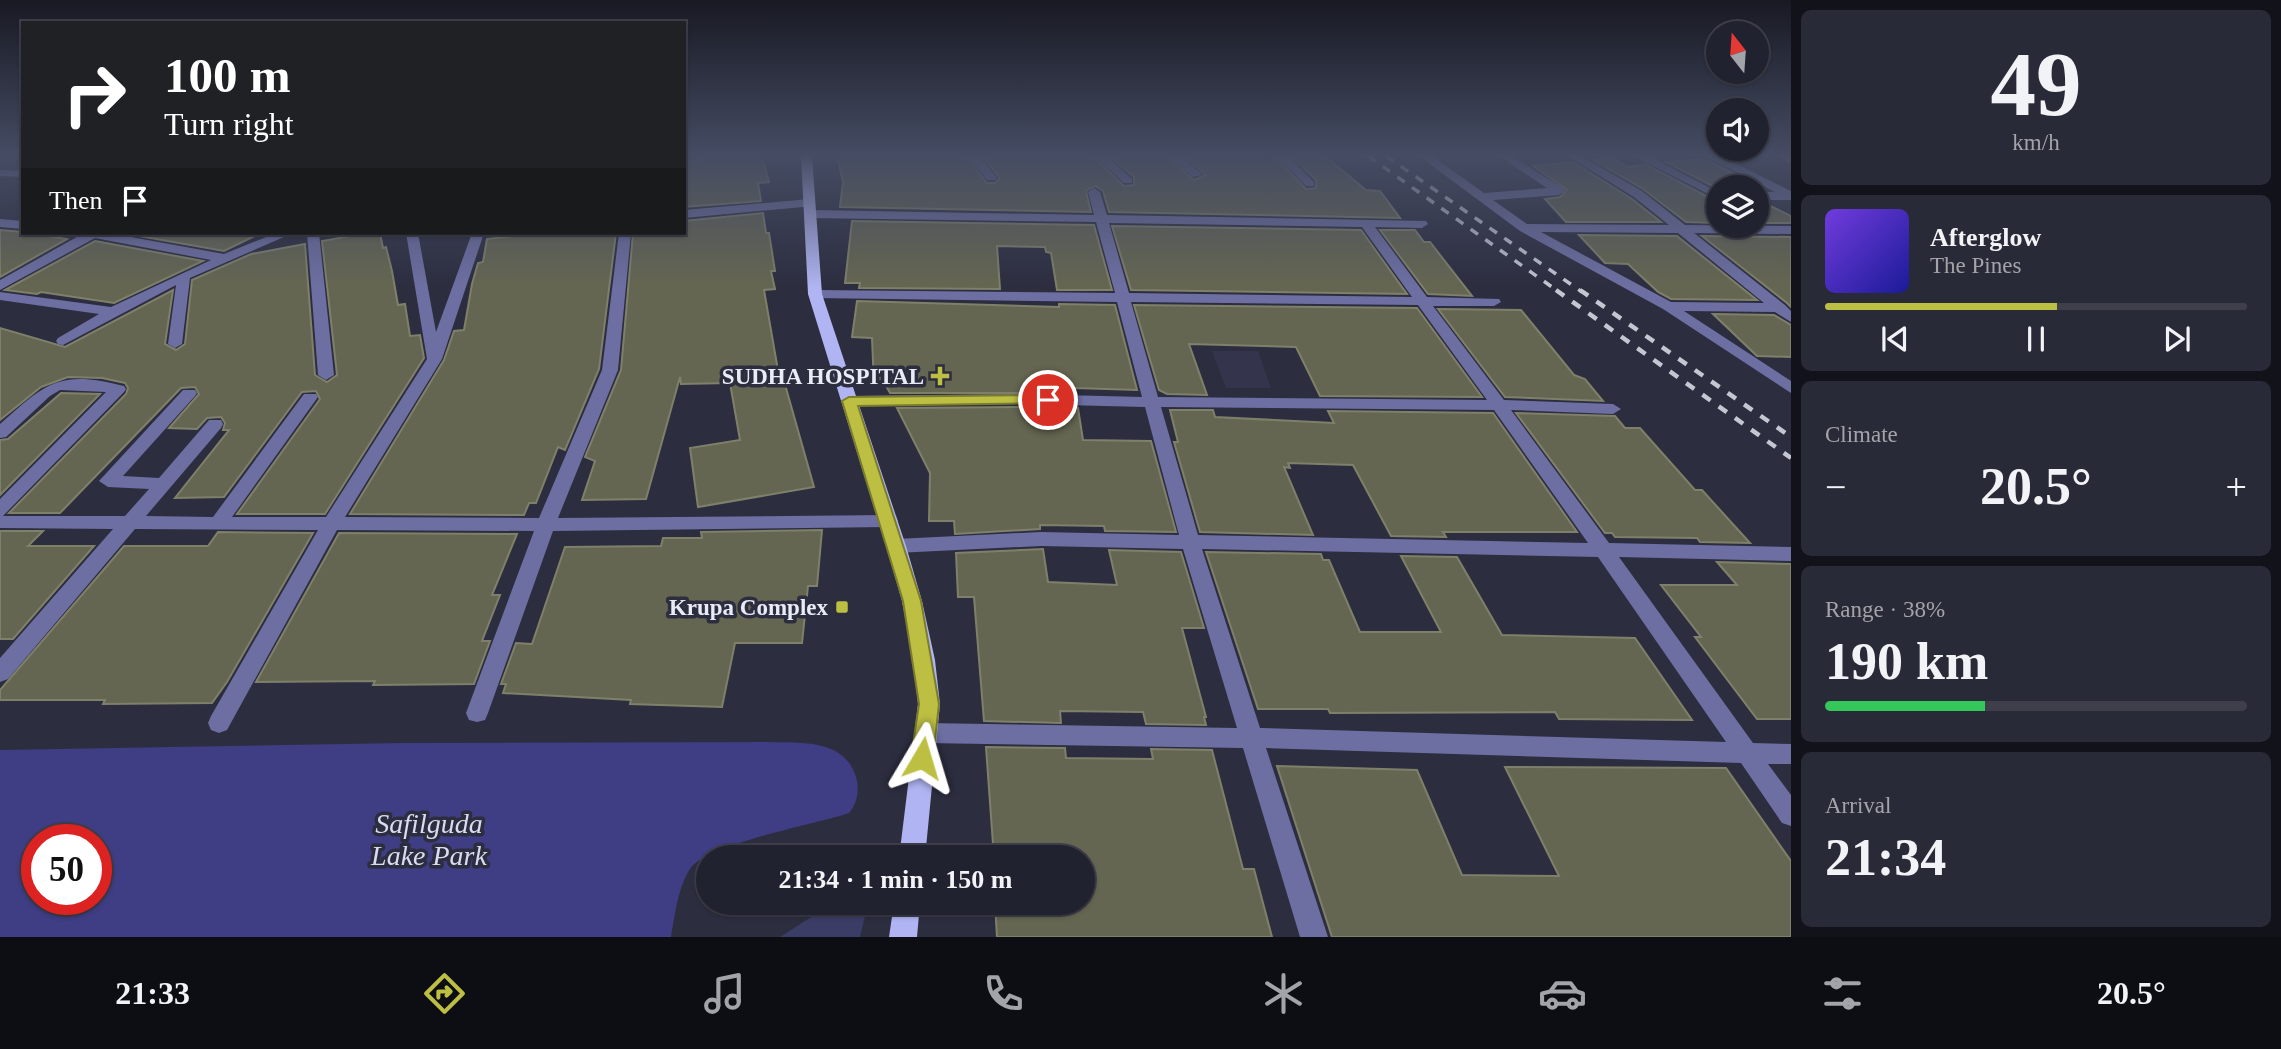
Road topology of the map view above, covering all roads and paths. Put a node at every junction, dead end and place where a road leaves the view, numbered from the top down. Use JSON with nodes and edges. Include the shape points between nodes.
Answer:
{"nodes":[{"id":1,"x":810,"y":200,"type":"edge"},
{"id":2,"x":1096,"y":200,"type":"edge"},
{"id":3,"x":1484,"y":200,"type":"edge"},
{"id":4,"x":1645,"y":200,"type":"edge"},
{"id":5,"x":811,"y":208,"type":"junction"},
{"id":6,"x":686,"y":214,"type":"edge"},
{"id":7,"x":1102,"y":218,"type":"junction"},
{"id":8,"x":0,"y":223,"type":"edge"},
{"id":9,"x":1366,"y":224,"type":"junction"},
{"id":10,"x":1422,"y":224,"type":"dead end"},
{"id":11,"x":21,"y":225,"type":"edge"},
{"id":12,"x":1524,"y":228,"type":"junction"},
{"id":13,"x":1682,"y":228,"type":"junction"},
{"id":14,"x":1791,"y":230,"type":"edge"},
{"id":15,"x":89,"y":235,"type":"edge"},
{"id":16,"x":103,"y":235,"type":"edge"},
{"id":17,"x":282,"y":235,"type":"edge"},
{"id":18,"x":313,"y":235,"type":"edge"},
{"id":19,"x":412,"y":235,"type":"edge"},
{"id":20,"x":477,"y":235,"type":"edge"},
{"id":21,"x":625,"y":235,"type":"edge"},
{"id":22,"x":224,"y":258,"type":"junction"},
{"id":23,"x":184,"y":276,"type":"junction"},
{"id":24,"x":0,"y":286,"type":"edge"},
{"id":25,"x":815,"y":294,"type":"junction"},
{"id":26,"x":0,"y":296,"type":"edge"},
{"id":27,"x":1123,"y":296,"type":"junction"},
{"id":28,"x":1423,"y":301,"type":"junction"},
{"id":29,"x":1494,"y":302,"type":"dead end"},
{"id":30,"x":1668,"y":306,"type":"junction"},
{"id":31,"x":1784,"y":308,"type":"edge"},
{"id":32,"x":110,"y":311,"type":"junction"},
{"id":33,"x":1791,"y":318,"type":"edge"},
{"id":34,"x":63,"y":341,"type":"dead end"},
{"id":35,"x":175,"y":344,"type":"dead end"},
{"id":36,"x":434,"y":359,"type":"junction"},
{"id":37,"x":326,"y":375,"type":"dead end"},
{"id":38,"x":1791,"y":388,"type":"edge"},
{"id":39,"x":189,"y":393,"type":"dead end"},
{"id":40,"x":310,"y":397,"type":"dead end"},
{"id":41,"x":849,"y":401,"type":"junction"},
{"id":42,"x":1150,"y":402,"type":"junction"},
{"id":43,"x":1500,"y":405,"type":"junction"},
{"id":44,"x":1613,"y":409,"type":"dead end"},
{"id":45,"x":215,"y":424,"type":"dead end"},
{"id":46,"x":0,"y":433,"type":"edge"},
{"id":47,"x":163,"y":484,"type":"junction"},
{"id":48,"x":0,"y":510,"type":"edge"},
{"id":49,"x":889,"y":521,"type":"junction"},
{"id":50,"x":0,"y":522,"type":"edge"},
{"id":51,"x":218,"y":523,"type":"junction"},
{"id":52,"x":332,"y":523,"type":"junction"},
{"id":53,"x":129,"y":524,"type":"junction"},
{"id":54,"x":546,"y":525,"type":"junction"},
{"id":55,"x":1190,"y":541,"type":"junction"},
{"id":56,"x":897,"y":546,"type":"junction"},
{"id":57,"x":1603,"y":549,"type":"junction"},
{"id":58,"x":1791,"y":554,"type":"edge"},
{"id":59,"x":0,"y":673,"type":"edge"},
{"id":60,"x":477,"y":713,"type":"dead end"},
{"id":61,"x":219,"y":723,"type":"dead end"},
{"id":62,"x":925,"y":733,"type":"junction"},
{"id":63,"x":1252,"y":738,"type":"junction"},
{"id":64,"x":1746,"y":752,"type":"junction"},
{"id":65,"x":1791,"y":754,"type":"edge"},
{"id":66,"x":1791,"y":815,"type":"edge"},
{"id":67,"x":913,"y":845,"type":"edge"},
{"id":68,"x":906,"y":915,"type":"edge"},
{"id":69,"x":903,"y":937,"type":"edge"},
{"id":70,"x":1314,"y":937,"type":"edge"}],
"edges":[{"from":1,"to":5,"type":"main road"},
{"from":2,"to":7,"type":"street"},
{"from":3,"to":12,"type":"street"},
{"from":4,"to":13,"type":"street"},
{"from":5,"to":6,"type":"street"},
{"from":5,"to":7,"type":"street"},
{"from":5,"to":25,"type":"main road"},
{"from":7,"to":9,"type":"street"},
{"from":7,"to":27,"type":"street"},
{"from":8,"to":11,"type":"street"},
{"from":9,"to":10,"type":"street"},
{"from":9,"to":28,"type":"street"},
{"from":12,"to":13,"type":"street"},
{"from":12,"to":30,"type":"street"},
{"from":13,"to":14,"type":"street"},
{"from":13,"to":31,"type":"street"},
{"from":15,"to":24,"type":"street"},
{"from":16,"to":22,"type":"street"},
{"from":17,"to":22,"type":"street"},
{"from":18,"to":37,"type":"street"},
{"from":19,"to":36,"type":"street"},
{"from":20,"to":36,"type":"street"},
{"from":21,"to":54,"type":"street","via":[[610,370]]},
{"from":22,"to":23,"type":"street"},
{"from":23,"to":32,"type":"street"},
{"from":23,"to":35,"type":"street"},
{"from":25,"to":27,"type":"street"},
{"from":25,"to":41,"type":"main road"},
{"from":26,"to":32,"type":"street"},
{"from":27,"to":28,"type":"street"},
{"from":27,"to":42,"type":"street"},
{"from":28,"to":29,"type":"street"},
{"from":28,"to":43,"type":"street"},
{"from":30,"to":31,"type":"street"},
{"from":30,"to":38,"type":"street"},
{"from":31,"to":33,"type":"street"},
{"from":32,"to":34,"type":"street"},
{"from":36,"to":52,"type":"street"},
{"from":39,"to":47,"type":"street","via":[[108,481]]},
{"from":40,"to":51,"type":"street"},
{"from":41,"to":42,"type":"street"},
{"from":41,"to":49,"type":"main road"},
{"from":42,"to":43,"type":"street"},
{"from":42,"to":55,"type":"street"},
{"from":43,"to":44,"type":"street"},
{"from":43,"to":57,"type":"street"},
{"from":45,"to":47,"type":"street"},
{"from":46,"to":48,"type":"street","via":[[56,386],[118,389]]},
{"from":47,"to":53,"type":"street"},
{"from":49,"to":54,"type":"street"},
{"from":49,"to":56,"type":"main road"},
{"from":50,"to":53,"type":"street"},
{"from":51,"to":52,"type":"street"},
{"from":51,"to":53,"type":"street"},
{"from":52,"to":54,"type":"street"},
{"from":52,"to":61,"type":"street"},
{"from":53,"to":59,"type":"street"},
{"from":54,"to":60,"type":"street"},
{"from":55,"to":56,"type":"street","via":[[1041,539]]},
{"from":55,"to":57,"type":"street"},
{"from":55,"to":63,"type":"street"},
{"from":56,"to":62,"type":"main road","via":[[924,660],[929,704]]},
{"from":57,"to":58,"type":"street"},
{"from":57,"to":64,"type":"street"},
{"from":62,"to":63,"type":"street"},
{"from":62,"to":67,"type":"main road"},
{"from":63,"to":64,"type":"street"},
{"from":63,"to":70,"type":"street"},
{"from":64,"to":65,"type":"street"},
{"from":64,"to":66,"type":"street"},
{"from":68,"to":69,"type":"main road"}]}
